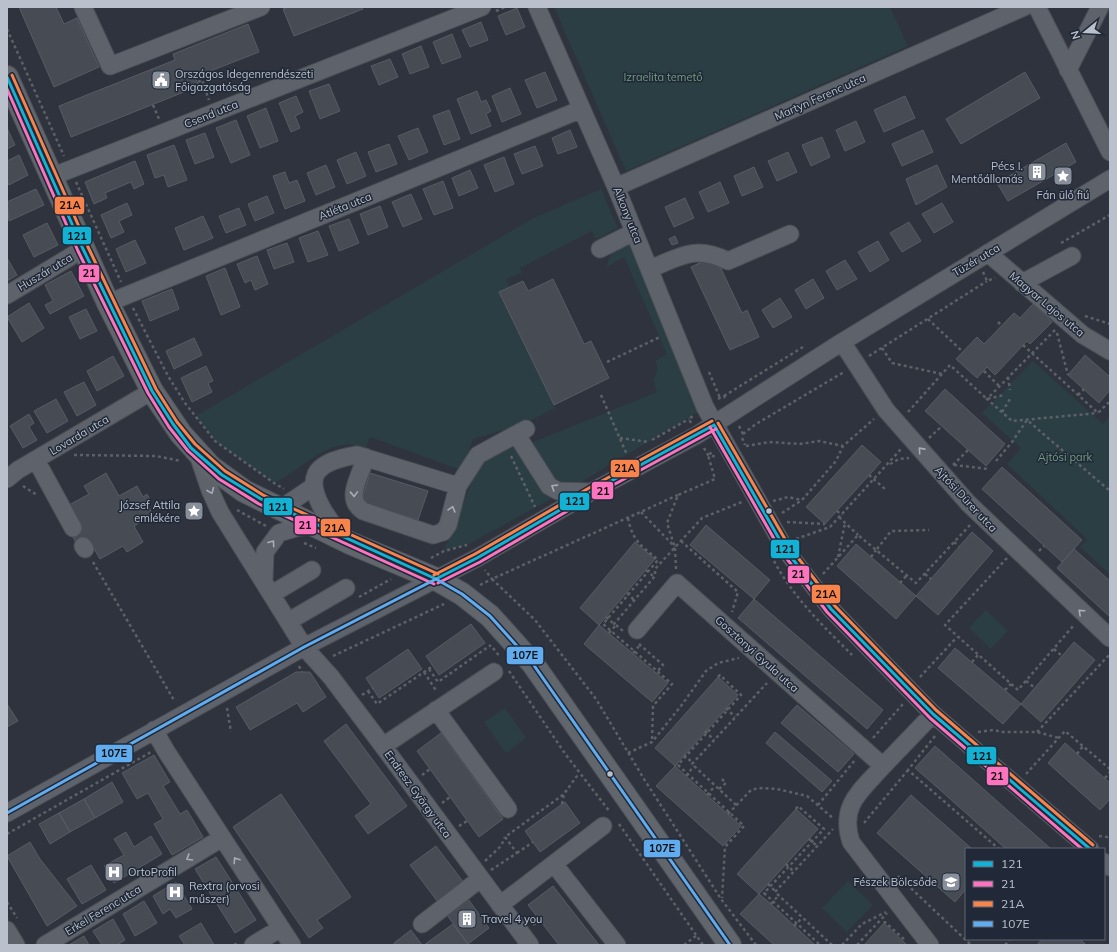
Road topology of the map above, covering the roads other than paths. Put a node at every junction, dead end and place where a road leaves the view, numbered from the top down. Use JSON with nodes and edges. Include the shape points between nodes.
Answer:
{"nodes":[{"id":1,"x":83,"y":7,"type":"edge"},
{"id":2,"x":261,"y":7,"type":"edge"},
{"id":3,"x":482,"y":7,"type":"edge"},
{"id":4,"x":537,"y":7,"type":"edge"},
{"id":5,"x":1024,"y":7,"type":"edge"},
{"id":6,"x":1037,"y":7,"type":"edge"},
{"id":7,"x":1100,"y":7,"type":"edge"},
{"id":8,"x":1068,"y":70,"type":"junction"},
{"id":9,"x":7,"y":77,"type":"edge"},
{"id":10,"x":582,"y":109,"type":"junction"},
{"id":11,"x":1110,"y":152,"type":"edge"},
{"id":12,"x":51,"y":177,"type":"junction"},
{"id":13,"x":1110,"y":179,"type":"edge"},
{"id":14,"x":616,"y":187,"type":"junction"},
{"id":15,"x":634,"y":232,"type":"junction"},
{"id":16,"x":790,"y":234,"type":"dead end"},
{"id":17,"x":83,"y":249,"type":"junction"},
{"id":18,"x":600,"y":249,"type":"dead end"},
{"id":19,"x":988,"y":253,"type":"junction"},
{"id":20,"x":1072,"y":256,"type":"dead end"},
{"id":21,"x":650,"y":269,"type":"junction"},
{"id":22,"x":1022,"y":283,"type":"junction"},
{"id":23,"x":7,"y":295,"type":"edge"},
{"id":24,"x":108,"y":303,"type":"junction"},
{"id":25,"x":842,"y":342,"type":"junction"},
{"id":26,"x":1110,"y":351,"type":"edge"},
{"id":27,"x":152,"y":391,"type":"junction"},
{"id":28,"x":714,"y":425,"type":"junction"},
{"id":29,"x":365,"y":457,"type":"junction"},
{"id":30,"x":190,"y":458,"type":"junction"},
{"id":31,"x":36,"y":460,"type":"junction"},
{"id":32,"x":7,"y":479,"type":"edge"},
{"id":33,"x":314,"y":486,"type":"junction"},
{"id":34,"x":458,"y":486,"type":"junction"},
{"id":35,"x":591,"y":492,"type":"junction"},
{"id":36,"x":280,"y":509,"type":"junction"},
{"id":37,"x":316,"y":526,"type":"junction"},
{"id":38,"x":73,"y":528,"type":"dead end"},
{"id":39,"x":350,"y":543,"type":"junction"},
{"id":40,"x":312,"y":570,"type":"dead end"},
{"id":41,"x":264,"y":579,"type":"junction"},
{"id":42,"x":436,"y":579,"type":"junction"},
{"id":43,"x":346,"y":588,"type":"dead end"},
{"id":44,"x":272,"y":594,"type":"junction"},
{"id":45,"x":289,"y":621,"type":"junction"},
{"id":46,"x":639,"y":638,"type":"road end"},
{"id":47,"x":1110,"y":638,"type":"edge"},
{"id":48,"x":304,"y":646,"type":"junction"},
{"id":49,"x":499,"y":665,"type":"road end"},
{"id":50,"x":441,"y":707,"type":"junction"},
{"id":51,"x":939,"y":719,"type":"junction"},
{"id":52,"x":154,"y":730,"type":"junction"},
{"id":53,"x":383,"y":746,"type":"junction"},
{"id":54,"x":884,"y":766,"type":"junction"},
{"id":55,"x":508,"y":809,"type":"dead end"},
{"id":56,"x":7,"y":813,"type":"edge"},
{"id":57,"x":611,"y":821,"type":"road end"},
{"id":58,"x":222,"y":838,"type":"junction"},
{"id":59,"x":1094,"y":844,"type":"edge"},
{"id":60,"x":554,"y":864,"type":"junction"},
{"id":61,"x":485,"y":871,"type":"junction"},
{"id":62,"x":500,"y":905,"type":"junction"},
{"id":63,"x":422,"y":924,"type":"dead end"},
{"id":64,"x":281,"y":928,"type":"junction"},
{"id":65,"x":7,"y":930,"type":"edge"},
{"id":66,"x":16,"y":945,"type":"edge"},
{"id":67,"x":46,"y":945,"type":"edge"},
{"id":68,"x":253,"y":945,"type":"edge"},
{"id":69,"x":292,"y":945,"type":"edge"},
{"id":70,"x":530,"y":945,"type":"edge"},
{"id":71,"x":617,"y":945,"type":"edge"},
{"id":72,"x":730,"y":945,"type":"edge"},
{"id":73,"x":930,"y":945,"type":"edge"}],
"edges":[{"from":1,"to":2,"type":"street","via":[[110,66]]},
{"from":3,"to":12,"type":"street","name":"Csend utca"},
{"from":4,"to":10,"type":"street","name":"Alkony utca"},
{"from":5,"to":14,"type":"street","name":"Martyn Ferenc utca"},
{"from":6,"to":8,"type":"street"},
{"from":7,"to":8,"type":"street"},
{"from":8,"to":11,"type":"street"},
{"from":9,"to":12,"type":"main road"},
{"from":10,"to":14,"type":"street","name":"Alkony utca"},
{"from":10,"to":24,"type":"street","name":"Atléta utca"},
{"from":12,"to":17,"type":"main road"},
{"from":13,"to":19,"type":"street","name":"Tüzér utca"},
{"from":14,"to":15,"type":"street","name":"Alkony utca"},
{"from":15,"to":18,"type":"street"},
{"from":15,"to":21,"type":"street","name":"Alkony utca"},
{"from":16,"to":21,"type":"street","via":[[728,261],[712,253],[688,254]]},
{"from":17,"to":23,"type":"street","name":"Huszár utca"},
{"from":17,"to":24,"type":"main road"},
{"from":19,"to":22,"type":"street","name":"Magyar Lajos utca"},
{"from":19,"to":25,"type":"street","name":"Tüzér utca"},
{"from":20,"to":22,"type":"street"},
{"from":21,"to":28,"type":"street","name":"Alkony utca"},
{"from":22,"to":26,"type":"street","name":"Magyar Lajos utca","via":[[1083,335]]},
{"from":24,"to":27,"type":"main road"},
{"from":25,"to":28,"type":"street","name":"Tüzér utca"},
{"from":47,"to":25,"type":"street","name":"Ajtósi Dürer utca","one_way":true,"via":[[968,503],[886,410]]},
{"from":27,"to":30,"type":"main road"},
{"from":27,"to":31,"type":"street","name":"Lovarda utca"},
{"from":28,"to":35,"type":"street","name":"Tüzér utca"},
{"from":28,"to":51,"type":"street","name":"Alkony utca","via":[[785,549],[806,579],[831,610]]},
{"from":29,"to":33,"type":"street","via":[[345,457],[325,465],[316,474]]},
{"from":29,"to":34,"type":"street"},
{"from":29,"to":34,"type":"street","one_way":true,"via":[[353,488],[357,507],[363,512],[433,535],[443,532],[448,525]]},
{"from":30,"to":36,"type":"main road"},
{"from":30,"to":41,"type":"street","name":"Endresz György utca","one_way":true,"via":[[220,512]]},
{"from":31,"to":32,"type":"street","name":"Lovarda utca"},
{"from":31,"to":38,"type":"street"},
{"from":33,"to":36,"type":"street"},
{"from":33,"to":39,"type":"street","via":[[327,519]]},
{"from":35,"to":34,"type":"street","one_way":true,"via":[[558,491],[549,486],[515,435],[478,455]]},
{"from":35,"to":42,"type":"street","name":"Tüzér utca"},
{"from":36,"to":37,"type":"main road"},
{"from":37,"to":39,"type":"main road"},
{"from":41,"to":37,"type":"street","one_way":true,"via":[[265,552],[279,533],[298,527]]},
{"from":39,"to":42,"type":"main road"},
{"from":40,"to":44,"type":"street"},
{"from":41,"to":44,"type":"street","name":"Endresz György utca"},
{"from":42,"to":48,"type":"street","name":"Tüzér utca"},
{"from":42,"to":72,"type":"main road","via":[[462,594],[490,616],[533,664]]},
{"from":43,"to":45,"type":"street"},
{"from":44,"to":45,"type":"street","name":"Endresz György utca"},
{"from":45,"to":48,"type":"street","name":"Endresz György utca"},
{"from":46,"to":54,"type":"street","name":"Gosztonyi Gyula utca","via":[[677,583],[777,672],[866,745]]},
{"from":48,"to":52,"type":"street","name":"Tüzér utca"},
{"from":48,"to":53,"type":"street","name":"Endresz György utca"},
{"from":49,"to":50,"type":"street"},
{"from":50,"to":53,"type":"street"},
{"from":50,"to":55,"type":"street"},
{"from":51,"to":54,"type":"street"},
{"from":51,"to":59,"type":"street","name":"Alkony utca"},
{"from":52,"to":56,"type":"street","name":"Tüzér utca"},
{"from":52,"to":58,"type":"street"},
{"from":53,"to":61,"type":"street","name":"Endresz György utca"},
{"from":54,"to":73,"type":"street","via":[[858,794],[849,808],[849,835],[851,842]]},
{"from":57,"to":60,"type":"street"},
{"from":64,"to":58,"type":"street","one_way":true},
{"from":58,"to":67,"type":"street","name":"Erkel Ferenc utca","one_way":true},
{"from":60,"to":62,"type":"street"},
{"from":60,"to":71,"type":"street"},
{"from":61,"to":62,"type":"street","name":"Endresz György utca"},
{"from":61,"to":63,"type":"street"},
{"from":62,"to":70,"type":"street","name":"Endresz György utca"},
{"from":64,"to":68,"type":"street"},
{"from":64,"to":69,"type":"street"},
{"from":65,"to":66,"type":"street"}]}
